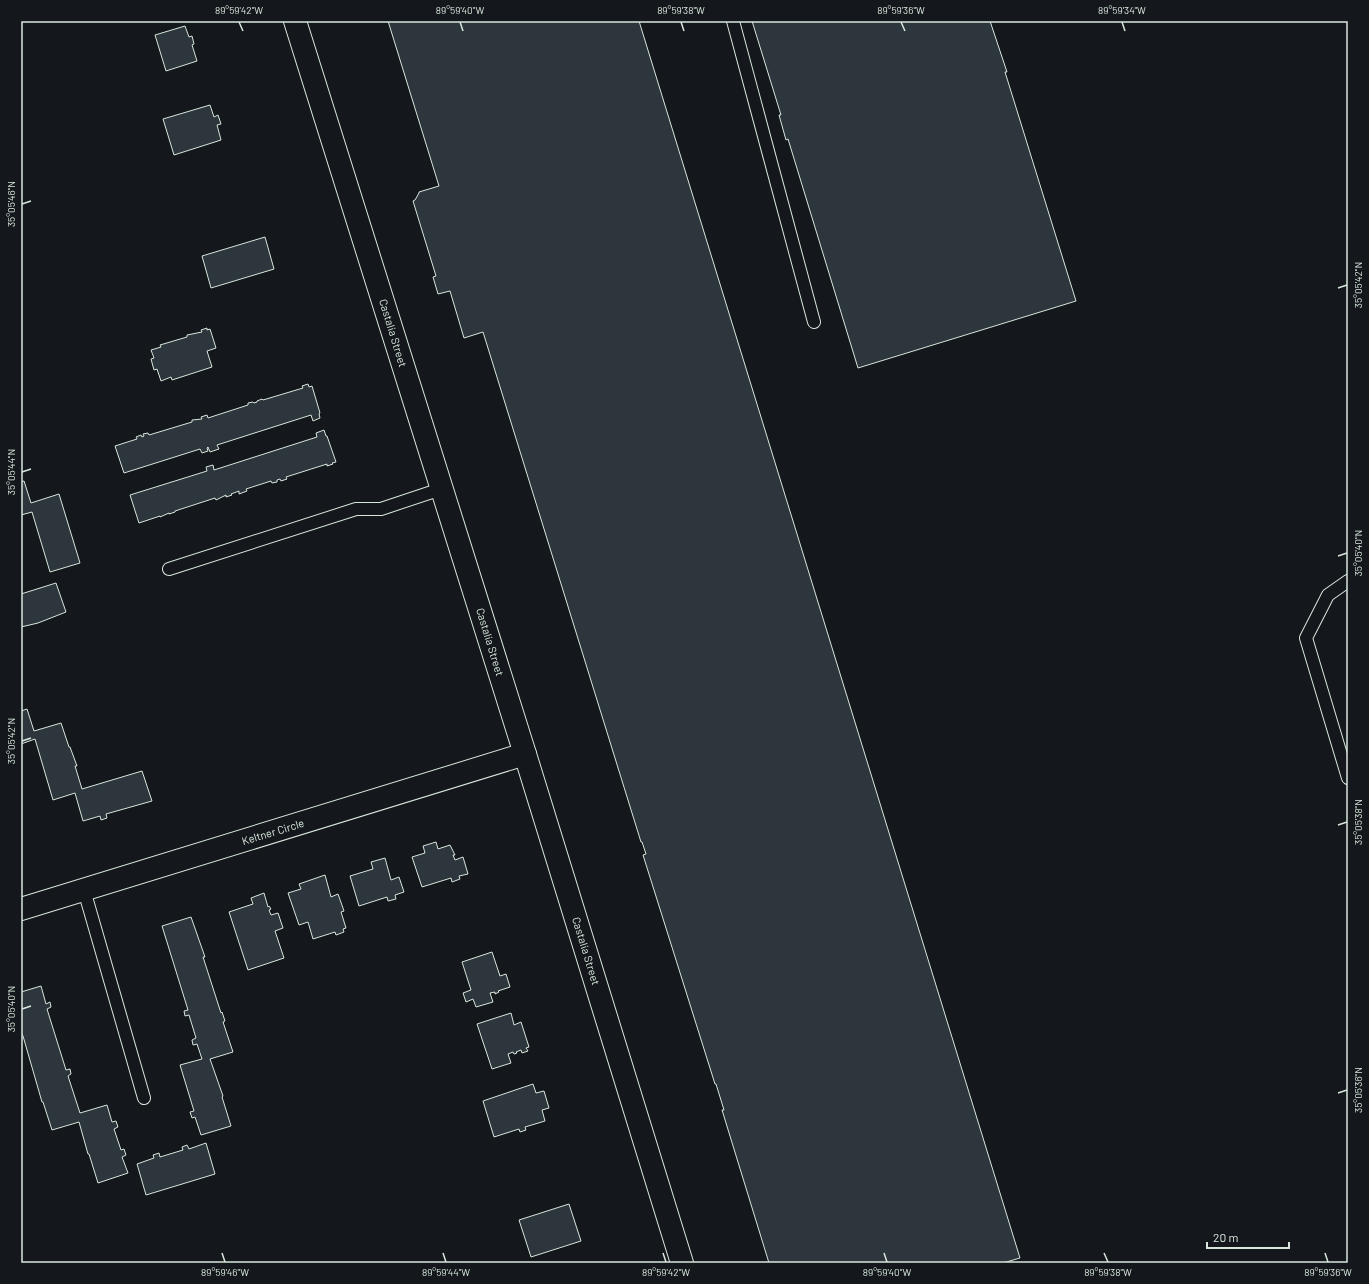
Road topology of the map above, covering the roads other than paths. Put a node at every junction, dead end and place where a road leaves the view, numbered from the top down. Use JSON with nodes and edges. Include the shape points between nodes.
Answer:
{"nodes":[{"id":1,"x":295,"y":21,"type":"edge"},
{"id":2,"x":733,"y":21,"type":"edge"},
{"id":3,"x":814,"y":322,"type":"dead end"},
{"id":4,"x":441,"y":489,"type":"junction"},
{"id":5,"x":169,"y":569,"type":"dead end"},
{"id":6,"x":1348,"y":581,"type":"edge"},
{"id":7,"x":525,"y":754,"type":"junction"},
{"id":8,"x":1348,"y":778,"type":"edge"},
{"id":9,"x":84,"y":890,"type":"junction"},
{"id":10,"x":21,"y":909,"type":"edge"},
{"id":11,"x":144,"y":1098,"type":"dead end"},
{"id":12,"x":682,"y":1263,"type":"edge"}],
"edges":[{"from":1,"to":4,"type":"street","name":"Castalia Street"},
{"from":2,"to":3,"type":"lane"},
{"from":4,"to":5,"type":"lane","via":[[381,509],[356,509]]},
{"from":4,"to":7,"type":"street","name":"Castalia Street"},
{"from":6,"to":8,"type":"lane","via":[[1328,595],[1306,638]]},
{"from":7,"to":9,"type":"street","name":"Keltner Circle"},
{"from":7,"to":12,"type":"street","name":"Castalia Street"},
{"from":9,"to":10,"type":"street","name":"Keltner Circle"},
{"from":9,"to":11,"type":"lane"}]}
